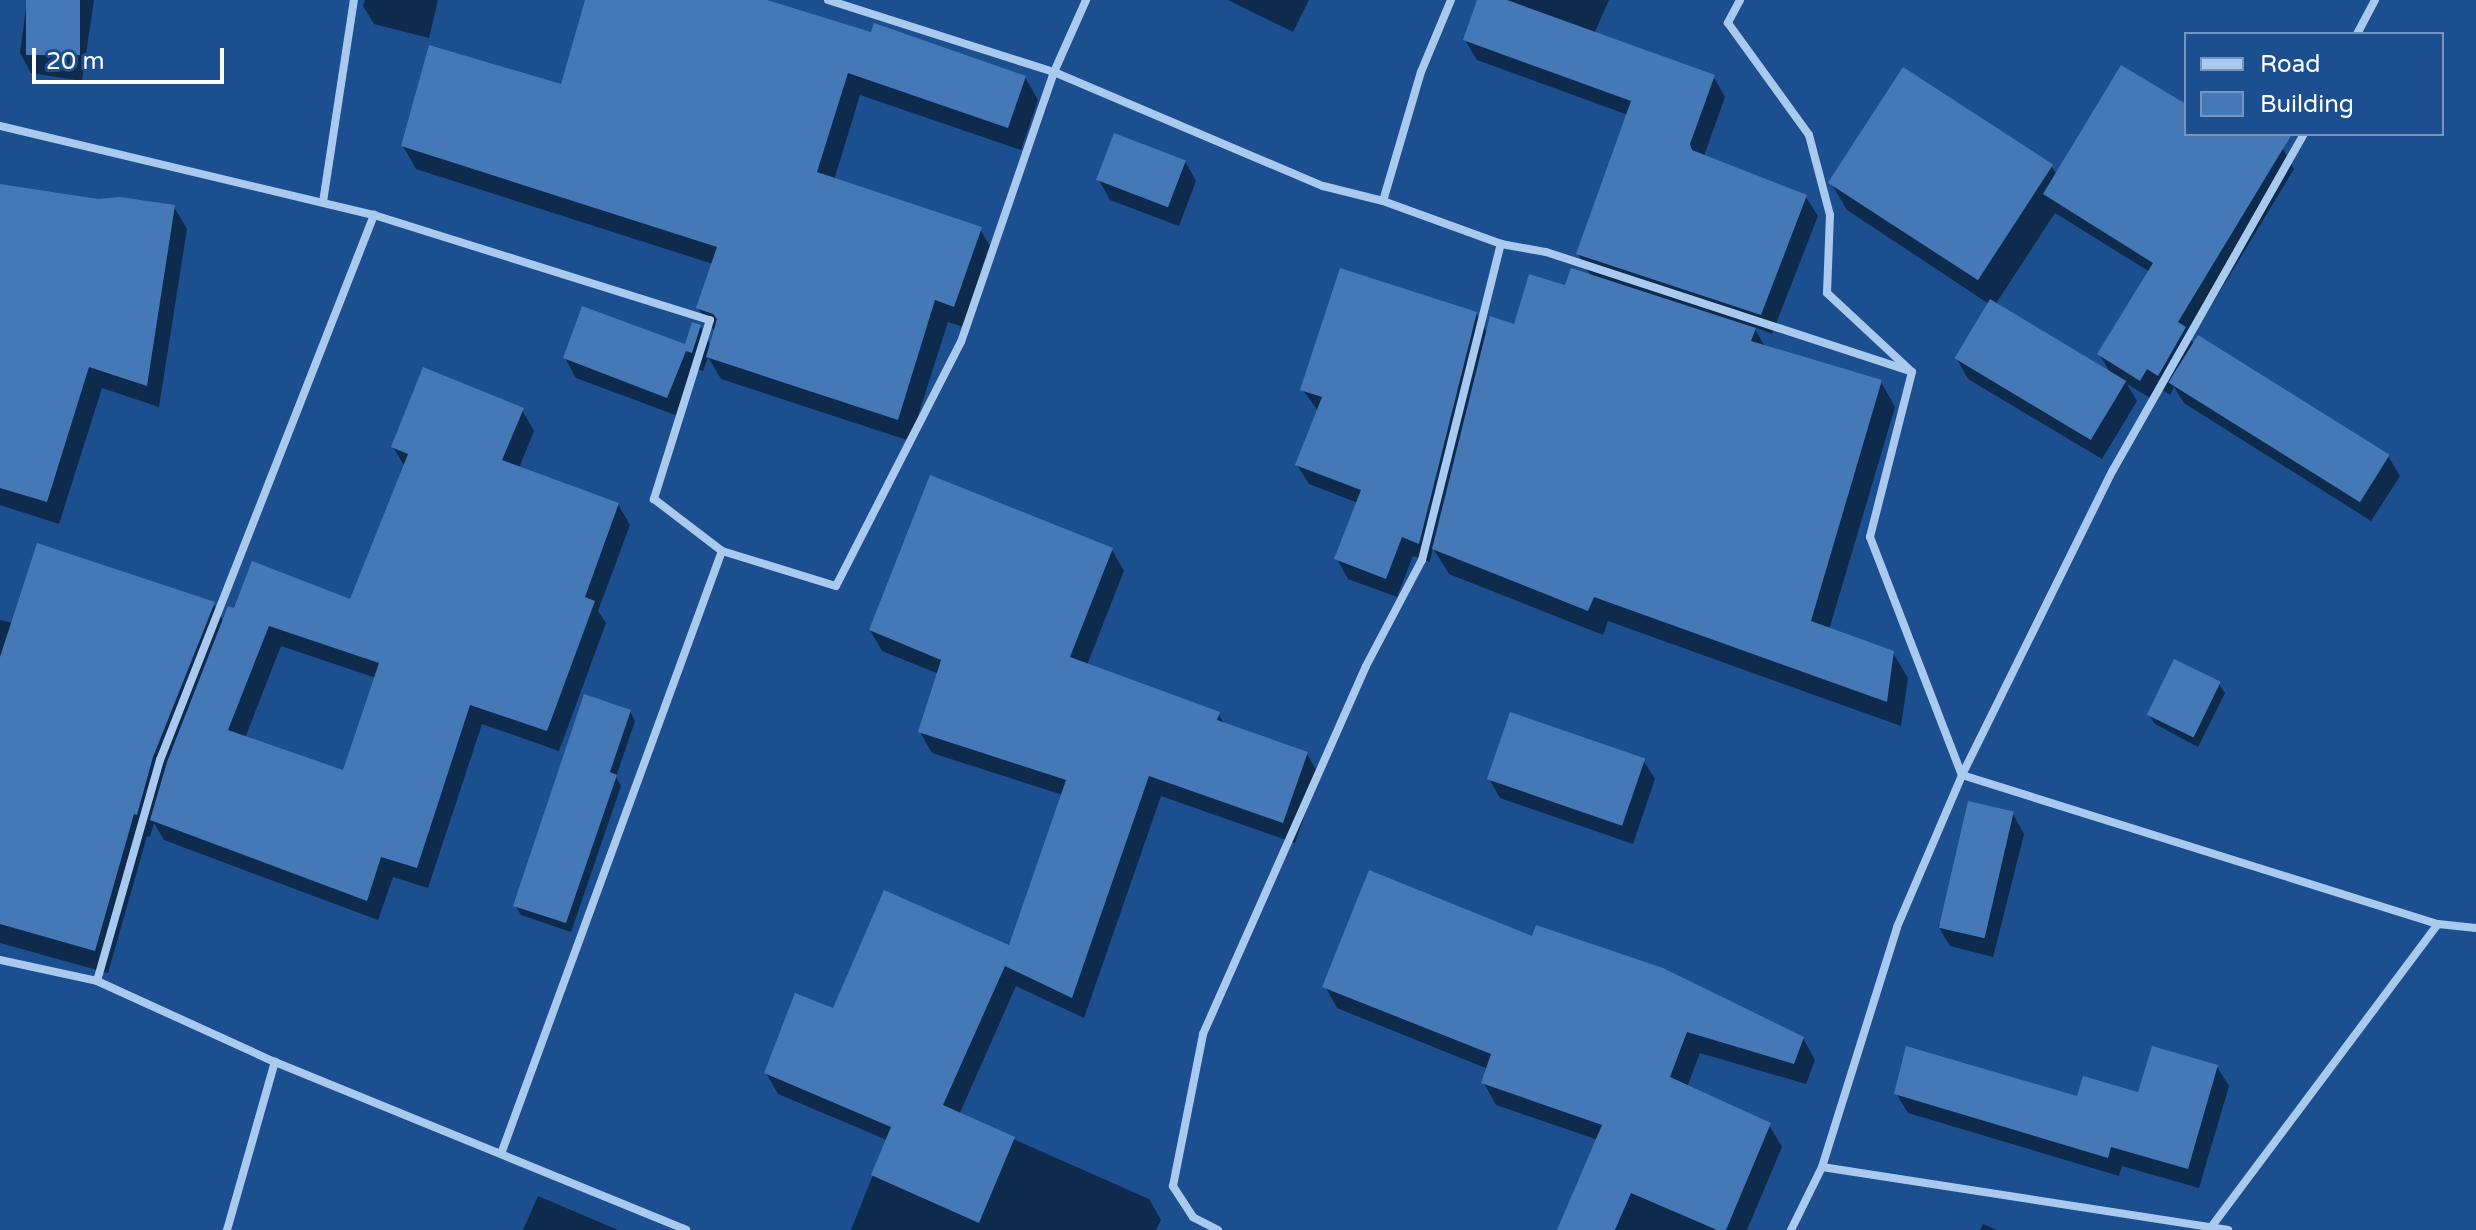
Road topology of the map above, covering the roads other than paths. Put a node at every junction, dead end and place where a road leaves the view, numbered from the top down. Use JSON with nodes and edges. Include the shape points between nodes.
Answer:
{"nodes":[{"id":1,"x":354,"y":0,"type":"edge"},
{"id":2,"x":828,"y":0,"type":"edge"},
{"id":3,"x":1086,"y":0,"type":"edge"},
{"id":4,"x":1451,"y":0,"type":"edge"},
{"id":5,"x":1740,"y":0,"type":"edge"},
{"id":6,"x":2375,"y":0,"type":"edge"},
{"id":7,"x":2358,"y":32,"type":"edge"},
{"id":8,"x":1054,"y":72,"type":"junction"},
{"id":9,"x":0,"y":126,"type":"edge"},
{"id":10,"x":2303,"y":136,"type":"edge"},
{"id":11,"x":1383,"y":201,"type":"junction"},
{"id":12,"x":323,"y":202,"type":"junction"},
{"id":13,"x":374,"y":215,"type":"junction"},
{"id":14,"x":1501,"y":244,"type":"junction"},
{"id":15,"x":1912,"y":372,"type":"junction"},
{"id":16,"x":722,"y":551,"type":"junction"},
{"id":17,"x":1962,"y":775,"type":"junction"},
{"id":18,"x":2438,"y":924,"type":"junction"},
{"id":19,"x":2476,"y":928,"type":"edge"},
{"id":20,"x":0,"y":960,"type":"edge"},
{"id":21,"x":97,"y":981,"type":"junction"},
{"id":22,"x":275,"y":1062,"type":"junction"},
{"id":23,"x":501,"y":1154,"type":"junction"},
{"id":24,"x":1822,"y":1167,"type":"junction"},
{"id":25,"x":2210,"y":1229,"type":"edge"},
{"id":26,"x":227,"y":1230,"type":"edge"},
{"id":27,"x":686,"y":1230,"type":"edge"},
{"id":28,"x":1218,"y":1230,"type":"edge"},
{"id":29,"x":1791,"y":1230,"type":"edge"},
{"id":30,"x":2228,"y":1230,"type":"edge"}],
"edges":[{"from":1,"to":12,"type":"street"},
{"from":2,"to":8,"type":"street"},
{"from":3,"to":8,"type":"street"},
{"from":4,"to":11,"type":"street","via":[[1421,72]]},
{"from":5,"to":15,"type":"street","via":[[1728,23],[1809,135],[1830,215],[1827,293]]},
{"from":6,"to":7,"type":"street"},
{"from":8,"to":11,"type":"street","via":[[1323,186]]},
{"from":8,"to":16,"type":"street","via":[[961,342],[836,586]]},
{"from":9,"to":12,"type":"street"},
{"from":10,"to":17,"type":"street","via":[[2113,470]]},
{"from":11,"to":14,"type":"street"},
{"from":12,"to":13,"type":"street"},
{"from":13,"to":16,"type":"street","via":[[710,320],[654,499]]},
{"from":13,"to":21,"type":"street","via":[[160,760]]},
{"from":14,"to":15,"type":"street","via":[[1546,252]]},
{"from":14,"to":28,"type":"street","via":[[1422,560],[1366,666],[1203,1034],[1173,1186],[1193,1217]]},
{"from":15,"to":17,"type":"street","via":[[1870,537]]},
{"from":16,"to":23,"type":"street"},
{"from":17,"to":18,"type":"street"},
{"from":17,"to":24,"type":"street","via":[[1897,927]]},
{"from":18,"to":19,"type":"street"},
{"from":18,"to":25,"type":"street"},
{"from":20,"to":21,"type":"street"},
{"from":21,"to":22,"type":"street"},
{"from":22,"to":23,"type":"street"},
{"from":22,"to":26,"type":"street"},
{"from":23,"to":27,"type":"street"},
{"from":24,"to":25,"type":"street"},
{"from":24,"to":29,"type":"street"},
{"from":25,"to":30,"type":"street"}]}
